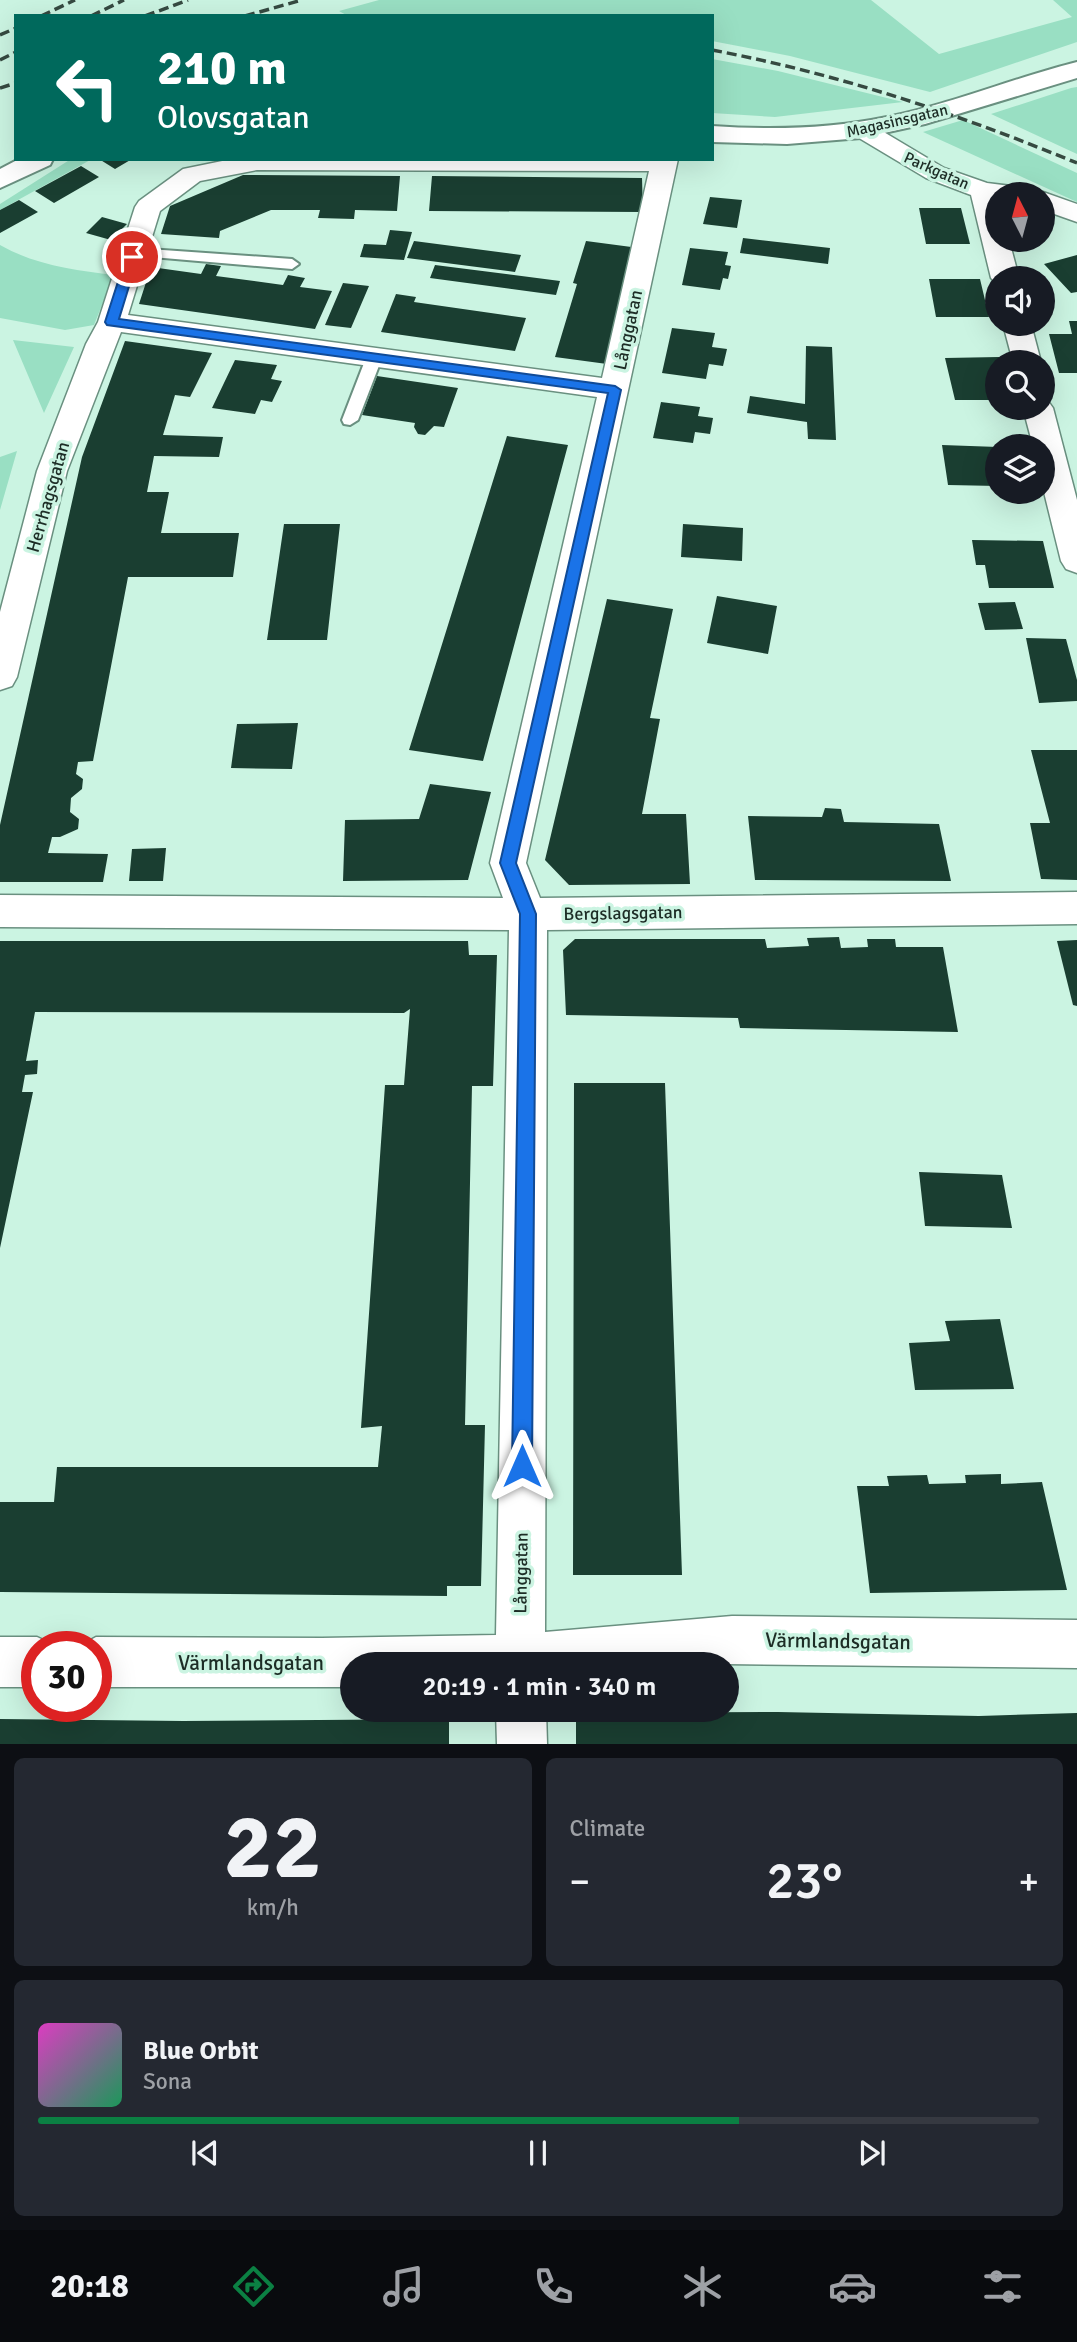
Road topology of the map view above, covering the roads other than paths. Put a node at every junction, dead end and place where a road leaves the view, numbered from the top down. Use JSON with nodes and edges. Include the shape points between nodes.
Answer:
{"nodes":[{"id":1,"x":1077,"y":70,"type":"edge"},
{"id":2,"x":863,"y":130,"type":"junction"},
{"id":3,"x":714,"y":134,"type":"edge"},
{"id":4,"x":36,"y":161,"type":"edge"},
{"id":5,"x":665,"y":161,"type":"edge"},
{"id":6,"x":0,"y":180,"type":"edge"},
{"id":7,"x":983,"y":190,"type":"joint"},
{"id":8,"x":1055,"y":205,"type":"edge"},
{"id":9,"x":1077,"y":214,"type":"edge"},
{"id":10,"x":134,"y":252,"type":"junction"},
{"id":11,"x":292,"y":264,"type":"dead end"},
{"id":12,"x":1002,"y":266,"type":"edge"},
{"id":13,"x":111,"y":322,"type":"junction"},
{"id":14,"x":374,"y":358,"type":"junction"},
{"id":15,"x":615,"y":390,"type":"junction"},
{"id":16,"x":350,"y":420,"type":"dead end"},
{"id":17,"x":1041,"y":420,"type":"edge"},
{"id":18,"x":1077,"y":561,"type":"edge"},
{"id":19,"x":0,"y":677,"type":"edge"},
{"id":20,"x":1077,"y":908,"type":"edge"},
{"id":21,"x":0,"y":911,"type":"edge"},
{"id":22,"x":528,"y":914,"type":"junction"},
{"id":23,"x":1077,"y":1644,"type":"edge"},
{"id":24,"x":520,"y":1652,"type":"edge"},
{"id":25,"x":616,"y":1652,"type":"edge"},
{"id":26,"x":0,"y":1662,"type":"edge"},
{"id":27,"x":21,"y":1662,"type":"edge"},
{"id":28,"x":112,"y":1662,"type":"edge"},
{"id":29,"x":340,"y":1663,"type":"edge"},
{"id":30,"x":521,"y":1722,"type":"edge"},
{"id":31,"x":522,"y":1744,"type":"edge"}],
"edges":[{"from":1,"to":2,"type":"street","name":"Magasinsgatan"},
{"from":2,"to":3,"type":"street","name":"Magasinsgatan","via":[[786,137]]},
{"from":2,"to":7,"type":"street","name":"Parkgatan","via":[[935,173]]},
{"from":4,"to":6,"type":"street"},
{"from":5,"to":10,"type":"street","name":"Herrhagsgatan","via":[[257,162],[192,175],[148,207]]},
{"from":5,"to":15,"type":"street","name":"Långgatan"},
{"from":7,"to":12,"type":"street"},
{"from":8,"to":9,"type":"street"},
{"from":10,"to":11,"type":"lane"},
{"from":10,"to":13,"type":"street","name":"Herrhagsgatan"},
{"from":13,"to":14,"type":"street"},
{"from":13,"to":19,"type":"street","name":"Herrhagsgatan","via":[[52,471]]},
{"from":14,"to":15,"type":"street"},
{"from":14,"to":16,"type":"lane"},
{"from":15,"to":22,"type":"street","name":"Långgatan","via":[[508,863]]},
{"from":17,"to":18,"type":"street"},
{"from":20,"to":22,"type":"street","name":"Bergslagsgatan"},
{"from":21,"to":22,"type":"street","name":"Bergslagsgatan"},
{"from":22,"to":24,"type":"street","name":"Långgatan"},
{"from":23,"to":25,"type":"street","name":"Värmlandsgatan","via":[[732,1640]]},
{"from":26,"to":27,"type":"street"},
{"from":28,"to":29,"type":"street","name":"Värmlandsgatan"},
{"from":30,"to":31,"type":"street"}]}
